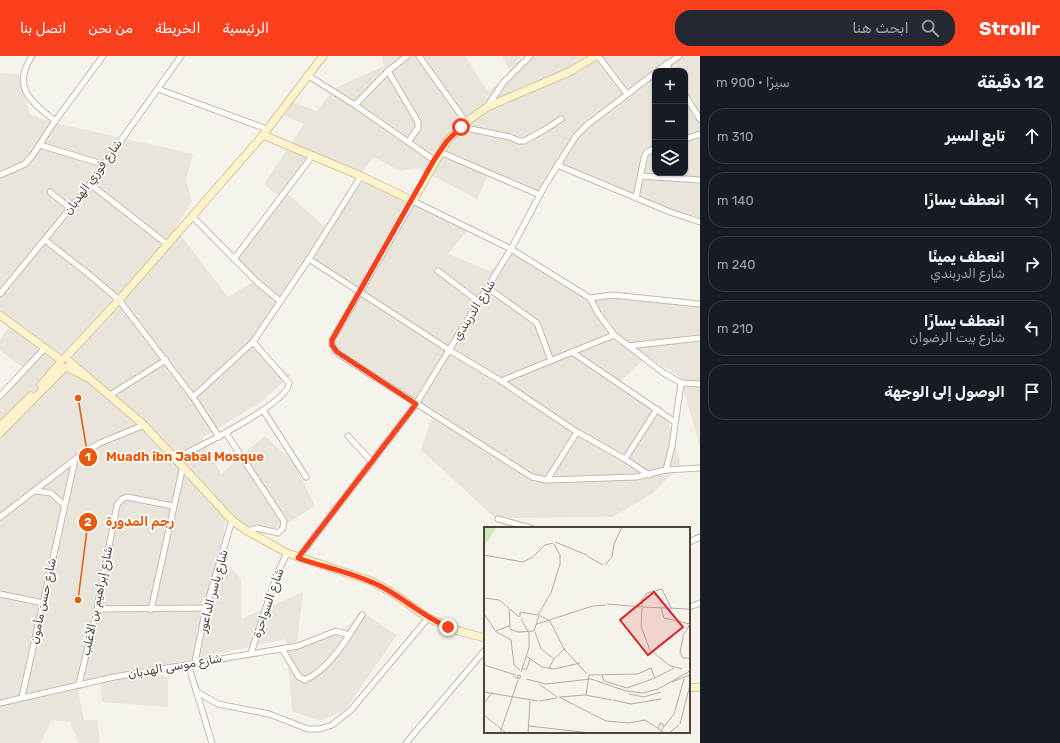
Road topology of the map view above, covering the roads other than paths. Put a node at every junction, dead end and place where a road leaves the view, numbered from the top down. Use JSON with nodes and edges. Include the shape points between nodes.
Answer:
{"nodes":[{"id":1,"x":32,"y":56,"type":"edge"},
{"id":2,"x":104,"y":56,"type":"edge"},
{"id":3,"x":181,"y":56,"type":"edge"},
{"id":4,"x":322,"y":56,"type":"edge"},
{"id":5,"x":407,"y":56,"type":"edge"},
{"id":6,"x":419,"y":56,"type":"edge"},
{"id":7,"x":530,"y":56,"type":"edge"},
{"id":8,"x":597,"y":56,"type":"edge"},
{"id":9,"x":679,"y":56,"type":"edge"},
{"id":10,"x":666,"y":64,"type":"junction"},
{"id":11,"x":661,"y":68,"type":"edge"},
{"id":12,"x":668,"y":68,"type":"edge"},
{"id":13,"x":388,"y":71,"type":"junction"},
{"id":14,"x":307,"y":75,"type":"junction"},
{"id":15,"x":652,"y":75,"type":"edge"},
{"id":16,"x":158,"y":89,"type":"junction"},
{"id":17,"x":627,"y":94,"type":"junction"},
{"id":18,"x":688,"y":100,"type":"edge"},
{"id":19,"x":355,"y":105,"type":"junction"},
{"id":20,"x":487,"y":107,"type":"junction"},
{"id":21,"x":561,"y":119,"type":"dead end"},
{"id":22,"x":700,"y":119,"type":"edge"},
{"id":23,"x":55,"y":121,"type":"junction"},
{"id":24,"x":464,"y":124,"type":"junction"},
{"id":25,"x":265,"y":132,"type":"junction"},
{"id":26,"x":700,"y":134,"type":"edge"},
{"id":27,"x":688,"y":138,"type":"edge"},
{"id":28,"x":408,"y":142,"type":"junction"},
{"id":29,"x":40,"y":146,"type":"junction"},
{"id":30,"x":652,"y":149,"type":"edge"},
{"id":31,"x":440,"y":152,"type":"junction"},
{"id":32,"x":313,"y":156,"type":"junction"},
{"id":33,"x":434,"y":160,"type":"junction"},
{"id":34,"x":102,"y":164,"type":"junction"},
{"id":35,"x":557,"y":165,"type":"junction"},
{"id":36,"x":0,"y":175,"type":"edge"},
{"id":37,"x":361,"y":176,"type":"junction"},
{"id":38,"x":641,"y":176,"type":"junction"},
{"id":39,"x":700,"y":180,"type":"edge"},
{"id":40,"x":90,"y":184,"type":"junction"},
{"id":41,"x":50,"y":192,"type":"dead end"},
{"id":42,"x":540,"y":195,"type":"junction"},
{"id":43,"x":636,"y":198,"type":"junction"},
{"id":44,"x":412,"y":201,"type":"junction"},
{"id":45,"x":70,"y":208,"type":"junction"},
{"id":46,"x":193,"y":217,"type":"junction"},
{"id":47,"x":700,"y":222,"type":"edge"},
{"id":48,"x":45,"y":240,"type":"junction"},
{"id":49,"x":168,"y":245,"type":"junction"},
{"id":50,"x":512,"y":249,"type":"junction"},
{"id":51,"x":234,"y":259,"type":"junction"},
{"id":52,"x":309,"y":259,"type":"junction"},
{"id":53,"x":438,"y":271,"type":"dead end"},
{"id":54,"x":488,"y":288,"type":"junction"},
{"id":55,"x":360,"y":292,"type":"junction"},
{"id":56,"x":0,"y":294,"type":"edge"},
{"id":57,"x":590,"y":298,"type":"junction"},
{"id":58,"x":119,"y":300,"type":"junction"},
{"id":59,"x":280,"y":301,"type":"junction"},
{"id":60,"x":479,"y":302,"type":"junction"},
{"id":61,"x":700,"y":304,"type":"edge"},
{"id":62,"x":0,"y":315,"type":"edge"},
{"id":63,"x":614,"y":335,"type":"junction"},
{"id":64,"x":700,"y":338,"type":"edge"},
{"id":65,"x":253,"y":342,"type":"junction"},
{"id":66,"x":628,"y":346,"type":"junction"},
{"id":67,"x":44,"y":349,"type":"junction"},
{"id":68,"x":449,"y":350,"type":"junction"},
{"id":69,"x":572,"y":352,"type":"junction"},
{"id":70,"x":166,"y":360,"type":"junction"},
{"id":71,"x":552,"y":361,"type":"junction"},
{"id":72,"x":65,"y":363,"type":"junction"},
{"id":73,"x":501,"y":381,"type":"junction"},
{"id":74,"x":681,"y":383,"type":"junction"},
{"id":75,"x":700,"y":384,"type":"edge"},
{"id":76,"x":110,"y":395,"type":"junction"},
{"id":77,"x":0,"y":396,"type":"edge"},
{"id":78,"x":193,"y":397,"type":"junction"},
{"id":79,"x":416,"y":404,"type":"junction"},
{"id":80,"x":657,"y":409,"type":"junction"},
{"id":81,"x":263,"y":410,"type":"junction"},
{"id":82,"x":675,"y":422,"type":"junction"},
{"id":83,"x":144,"y":425,"type":"junction"},
{"id":84,"x":0,"y":426,"type":"edge"},
{"id":85,"x":577,"y":432,"type":"junction"},
{"id":86,"x":0,"y":433,"type":"edge"},
{"id":87,"x":226,"y":433,"type":"junction"},
{"id":88,"x":348,"y":436,"type":"dead end"},
{"id":89,"x":219,"y":437,"type":"junction"},
{"id":90,"x":176,"y":458,"type":"junction"},
{"id":91,"x":625,"y":459,"type":"junction"},
{"id":92,"x":75,"y":460,"type":"junction"},
{"id":93,"x":372,"y":462,"type":"junction"},
{"id":94,"x":183,"y":466,"type":"junction"},
{"id":95,"x":700,"y":468,"type":"edge"},
{"id":96,"x":666,"y":470,"type":"junction"},
{"id":97,"x":649,"y":475,"type":"junction"},
{"id":98,"x":306,"y":477,"type":"dead end"},
{"id":99,"x":547,"y":480,"type":"junction"},
{"id":100,"x":36,"y":491,"type":"junction"},
{"id":101,"x":64,"y":505,"type":"junction"},
{"id":102,"x":173,"y":506,"type":"junction"},
{"id":103,"x":0,"y":517,"type":"edge"},
{"id":104,"x":498,"y":519,"type":"dead end"},
{"id":105,"x":232,"y":520,"type":"junction"},
{"id":106,"x":527,"y":527,"type":"edge"},
{"id":107,"x":247,"y":531,"type":"junction"},
{"id":108,"x":700,"y":537,"type":"edge"},
{"id":109,"x":690,"y":542,"type":"edge"},
{"id":110,"x":287,"y":553,"type":"junction"},
{"id":111,"x":298,"y":558,"type":"junction"},
{"id":112,"x":0,"y":594,"type":"edge"},
{"id":113,"x":43,"y":603,"type":"junction"},
{"id":114,"x":700,"y":603,"type":"edge"},
{"id":115,"x":690,"y":607,"type":"edge"},
{"id":116,"x":206,"y":608,"type":"junction"},
{"id":117,"x":97,"y":609,"type":"junction"},
{"id":118,"x":151,"y":610,"type":"junction"},
{"id":119,"x":362,"y":616,"type":"dead end"},
{"id":120,"x":428,"y":618,"type":"junction"},
{"id":121,"x":349,"y":635,"type":"junction"},
{"id":122,"x":484,"y":638,"type":"edge"},
{"id":123,"x":282,"y":649,"type":"junction"},
{"id":124,"x":484,"y":651,"type":"edge"},
{"id":125,"x":251,"y":653,"type":"junction"},
{"id":126,"x":195,"y":662,"type":"junction"},
{"id":127,"x":188,"y":664,"type":"junction"},
{"id":128,"x":79,"y":684,"type":"junction"},
{"id":129,"x":700,"y":687,"type":"edge"},
{"id":130,"x":690,"y":688,"type":"edge"},
{"id":131,"x":196,"y":692,"type":"junction"},
{"id":132,"x":22,"y":697,"type":"junction"},
{"id":133,"x":0,"y":703,"type":"edge"},
{"id":134,"x":212,"y":743,"type":"edge"},
{"id":135,"x":406,"y":743,"type":"edge"}],
"edges":[{"from":1,"to":23,"type":"street","via":[[24,68],[22,79],[25,92],[31,102]]},
{"from":2,"to":23,"type":"street"},
{"from":3,"to":16,"type":"street","name":"شارع فوزي الهدبان"},
{"from":4,"to":14,"type":"street"},
{"from":5,"to":13,"type":"street"},
{"from":6,"to":24,"type":"street"},
{"from":7,"to":20,"type":"street","via":[[503,83]]},
{"from":8,"to":17,"type":"street"},
{"from":8,"to":20,"type":"street","via":[[569,72]]},
{"from":9,"to":10,"type":"street","name":"شارع الدربندي"},
{"from":10,"to":11,"type":"street","name":"شارع الدربندي"},
{"from":10,"to":12,"type":"street"},
{"from":13,"to":19,"type":"street"},
{"from":13,"to":28,"type":"street","via":[[418,122],[418,128]]},
{"from":14,"to":19,"type":"street"},
{"from":14,"to":25,"type":"street"},
{"from":15,"to":17,"type":"street","name":"شارع الدربندي"},
{"from":16,"to":25,"type":"street"},
{"from":16,"to":34,"type":"street","name":"شارع فوزي الهدبان"},
{"from":17,"to":35,"type":"street","name":"شارع الدربندي","via":[[576,136]]},
{"from":18,"to":22,"type":"street"},
{"from":19,"to":28,"type":"street"},
{"from":20,"to":24,"type":"street"},
{"from":21,"to":24,"type":"street","via":[[524,141]]},
{"from":23,"to":29,"type":"street"},
{"from":24,"to":31,"type":"street"},
{"from":25,"to":32,"type":"street"},
{"from":25,"to":46,"type":"street"},
{"from":26,"to":27,"type":"street"},
{"from":28,"to":33,"type":"street"},
{"from":29,"to":34,"type":"street"},
{"from":29,"to":36,"type":"street","via":[[25,164]]},
{"from":30,"to":38,"type":"street","via":[[646,152]]},
{"from":31,"to":33,"type":"street"},
{"from":31,"to":42,"type":"street"},
{"from":32,"to":37,"type":"street"},
{"from":32,"to":51,"type":"street"},
{"from":33,"to":44,"type":"street"},
{"from":34,"to":40,"type":"street","name":"شارع فوزي الهدبان"},
{"from":35,"to":42,"type":"street","name":"شارع الدربندي"},
{"from":35,"to":43,"type":"street"},
{"from":37,"to":44,"type":"street"},
{"from":37,"to":52,"type":"street"},
{"from":38,"to":39,"type":"street"},
{"from":38,"to":43,"type":"street"},
{"from":40,"to":45,"type":"street","name":"شارع فوزي الهدبان"},
{"from":40,"to":49,"type":"street"},
{"from":41,"to":45,"type":"street"},
{"from":42,"to":50,"type":"street","name":"شارع الدربندي"},
{"from":43,"to":47,"type":"street"},
{"from":44,"to":50,"type":"street"},
{"from":44,"to":55,"type":"street"},
{"from":45,"to":48,"type":"street","name":"شارع فوزي الهدبان"},
{"from":46,"to":49,"type":"street"},
{"from":46,"to":51,"type":"street"},
{"from":48,"to":56,"type":"street","name":"شارع فوزي الهدبان"},
{"from":48,"to":58,"type":"street"},
{"from":49,"to":58,"type":"street"},
{"from":50,"to":54,"type":"street","name":"شارع الدربندي"},
{"from":50,"to":57,"type":"street"},
{"from":51,"to":59,"type":"street"},
{"from":52,"to":55,"type":"street"},
{"from":52,"to":59,"type":"street"},
{"from":53,"to":60,"type":"street"},
{"from":54,"to":60,"type":"street","name":"شارع الدربندي"},
{"from":54,"to":71,"type":"street","via":[[536,323]]},
{"from":55,"to":68,"type":"street"},
{"from":55,"to":79,"type":"street","via":[[332,340],[334,349]]},
{"from":57,"to":61,"type":"street","via":[[612,294]]},
{"from":57,"to":63,"type":"street"},
{"from":58,"to":70,"type":"street"},
{"from":58,"to":72,"type":"street"},
{"from":59,"to":65,"type":"street"},
{"from":60,"to":68,"type":"street","name":"شارع الدربندي"},
{"from":62,"to":67,"type":"street"},
{"from":63,"to":66,"type":"street"},
{"from":63,"to":69,"type":"street"},
{"from":64,"to":66,"type":"street"},
{"from":65,"to":78,"type":"street"},
{"from":65,"to":81,"type":"street","via":[[289,383],[286,391]]},
{"from":66,"to":74,"type":"street"},
{"from":67,"to":72,"type":"street"},
{"from":67,"to":77,"type":"street"},
{"from":68,"to":73,"type":"street"},
{"from":68,"to":79,"type":"street","name":"شارع الدربندي"},
{"from":69,"to":71,"type":"street"},
{"from":69,"to":80,"type":"street"},
{"from":70,"to":76,"type":"street"},
{"from":70,"to":78,"type":"street"},
{"from":71,"to":73,"type":"street"},
{"from":72,"to":76,"type":"street"},
{"from":72,"to":84,"type":"street"},
{"from":72,"to":86,"type":"street"},
{"from":73,"to":85,"type":"street"},
{"from":74,"to":75,"type":"street"},
{"from":74,"to":82,"type":"street"},
{"from":76,"to":83,"type":"street"},
{"from":78,"to":89,"type":"street"},
{"from":79,"to":93,"type":"street","name":"شارع الدربندي"},
{"from":79,"to":99,"type":"street","via":[[532,477]]},
{"from":80,"to":82,"type":"street"},
{"from":80,"to":91,"type":"street"},
{"from":81,"to":87,"type":"street"},
{"from":81,"to":98,"type":"street"},
{"from":82,"to":96,"type":"street"},
{"from":83,"to":90,"type":"street"},
{"from":83,"to":92,"type":"street","via":[[100,443]]},
{"from":85,"to":91,"type":"street"},
{"from":85,"to":99,"type":"street"},
{"from":87,"to":89,"type":"street"},
{"from":87,"to":107,"type":"street","via":[[284,521],[283,528],[278,533],[257,528]]},
{"from":88,"to":93,"type":"street"},
{"from":89,"to":90,"type":"street"},
{"from":90,"to":94,"type":"street"},
{"from":91,"to":97,"type":"street"},
{"from":92,"to":100,"type":"street"},
{"from":92,"to":101,"type":"street","name":"شارع حسن مأمون"},
{"from":93,"to":111,"type":"street","name":"شارع الدربندي"},
{"from":94,"to":102,"type":"street"},
{"from":94,"to":105,"type":"street"},
{"from":95,"to":96,"type":"street"},
{"from":96,"to":97,"type":"street"},
{"from":97,"to":99,"type":"street"},
{"from":100,"to":101,"type":"street","via":[[51,493]]},
{"from":100,"to":103,"type":"street"},
{"from":101,"to":113,"type":"street","name":"شارع حسن مأمون"},
{"from":102,"to":117,"type":"street","name":"شارع إبراهيم بن الأغلب","via":[[127,497],[119,502]]},
{"from":102,"to":118,"type":"street"},
{"from":104,"to":106,"type":"street"},
{"from":105,"to":107,"type":"street"},
{"from":105,"to":116,"type":"street","name":"شارع ياسر الداعور"},
{"from":107,"to":110,"type":"street"},
{"from":108,"to":109,"type":"street"},
{"from":110,"to":111,"type":"street"},
{"from":110,"to":125,"type":"street","name":"شارع السواحرة","via":[[277,574]]},
{"from":111,"to":120,"type":"street","via":[[351,573],[374,583]]},
{"from":112,"to":113,"type":"street"},
{"from":113,"to":132,"type":"street","name":"شارع حسن مأمون"},
{"from":114,"to":115,"type":"street"},
{"from":116,"to":118,"type":"street"},
{"from":116,"to":126,"type":"street","name":"شارع ياسر الداعور"},
{"from":117,"to":118,"type":"street"},
{"from":117,"to":128,"type":"street","name":"شارع إبراهيم بن الأغلب"},
{"from":119,"to":121,"type":"street"},
{"from":120,"to":122,"type":"street"},
{"from":120,"to":131,"type":"street","via":[[348,713],[320,729],[308,728],[269,714],[218,704]]},
{"from":121,"to":123,"type":"street","name":"شارع موسى الهدبان","via":[[336,632],[305,644]]},
{"from":121,"to":123,"type":"street","via":[[329,660],[305,680],[298,677]]},
{"from":123,"to":125,"type":"street","name":"شارع موسى الهدبان"},
{"from":124,"to":135,"type":"street"},
{"from":125,"to":126,"type":"street","name":"شارع موسى الهدبان"},
{"from":126,"to":127,"type":"street","name":"شارع موسى الهدبان"},
{"from":127,"to":128,"type":"street","name":"شارع موسى الهدبان"},
{"from":127,"to":131,"type":"street"},
{"from":128,"to":132,"type":"street","name":"شارع موسى الهدبان"},
{"from":129,"to":130,"type":"street"},
{"from":131,"to":134,"type":"street"},
{"from":132,"to":133,"type":"street","name":"شارع موسى الهدبان"}]}
